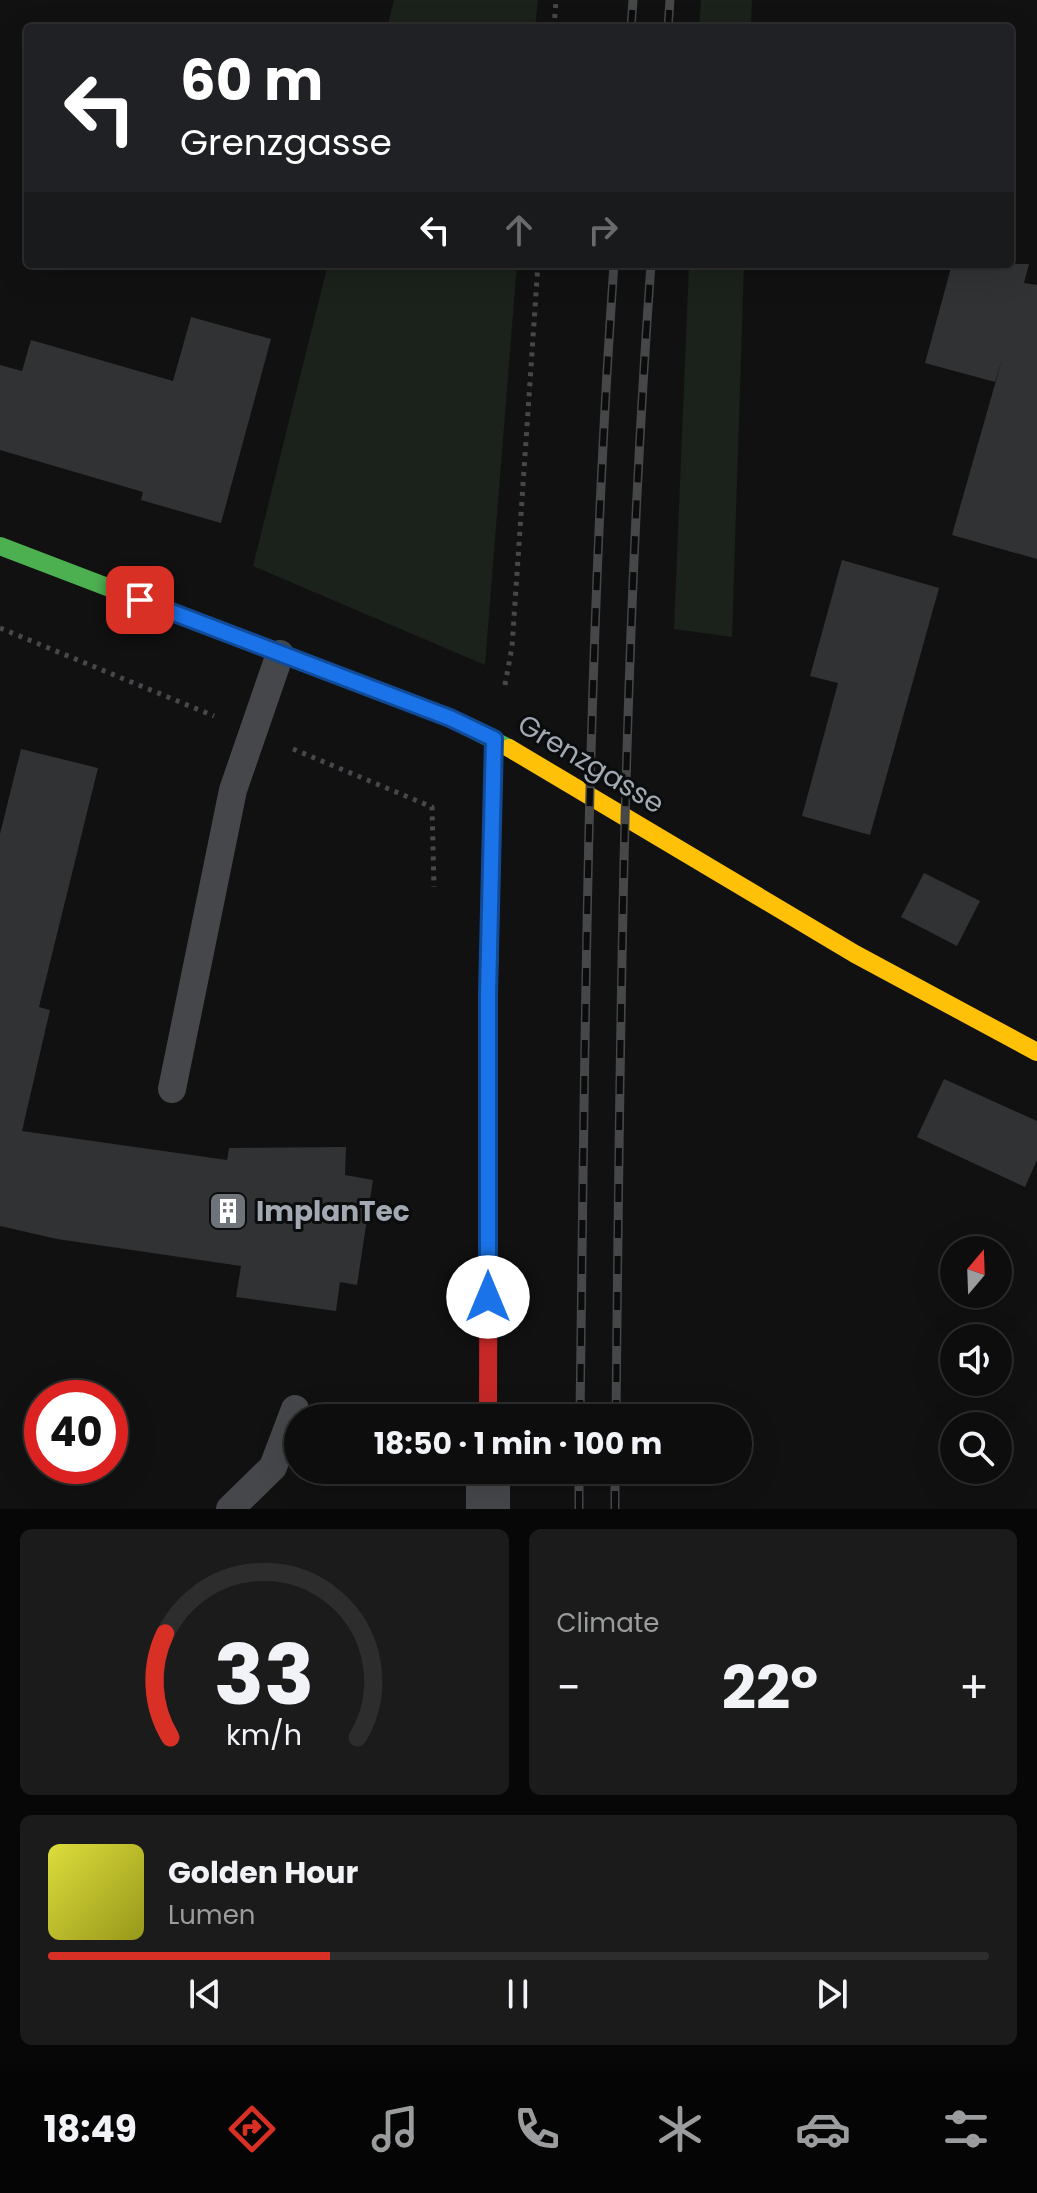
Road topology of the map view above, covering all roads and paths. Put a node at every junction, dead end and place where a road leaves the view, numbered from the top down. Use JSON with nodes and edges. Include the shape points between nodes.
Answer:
{"nodes":[{"id":1,"x":556,"y":0,"type":"edge"},
{"id":2,"x":554,"y":24,"type":"edge"},
{"id":3,"x":538,"y":268,"type":"edge"},
{"id":4,"x":0,"y":546,"type":"edge"},
{"id":5,"x":0,"y":628,"type":"edge"},
{"id":6,"x":280,"y":654,"type":"junction"},
{"id":7,"x":251,"y":731,"type":"junction"},
{"id":8,"x":494,"y":739,"type":"junction"},
{"id":9,"x":434,"y":899,"type":"dead end"},
{"id":10,"x":1037,"y":1052,"type":"edge"},
{"id":11,"x":172,"y":1089,"type":"dead end"},
{"id":12,"x":488,"y":1404,"type":"edge"},
{"id":13,"x":284,"y":1438,"type":"edge"},
{"id":14,"x":488,"y":1484,"type":"edge"},
{"id":15,"x":230,"y":1509,"type":"edge"},
{"id":16,"x":488,"y":1509,"type":"edge"}],
"edges":[{"from":1,"to":2,"type":"path"},
{"from":3,"to":8,"type":"path","via":[[512,647]]},
{"from":4,"to":6,"type":"street","name":"Grenzgasse"},
{"from":5,"to":7,"type":"path"},
{"from":6,"to":7,"type":"lane"},
{"from":6,"to":8,"type":"street","name":"Grenzgasse"},
{"from":7,"to":9,"type":"path","via":[[432,807]]},
{"from":7,"to":11,"type":"lane","via":[[233,790]]},
{"from":8,"to":10,"type":"street","name":"Grenzgasse","via":[[855,954]]},
{"from":8,"to":12,"type":"street"},
{"from":13,"to":15,"type":"lane","via":[[273,1467]]},
{"from":14,"to":16,"type":"street"}]}
